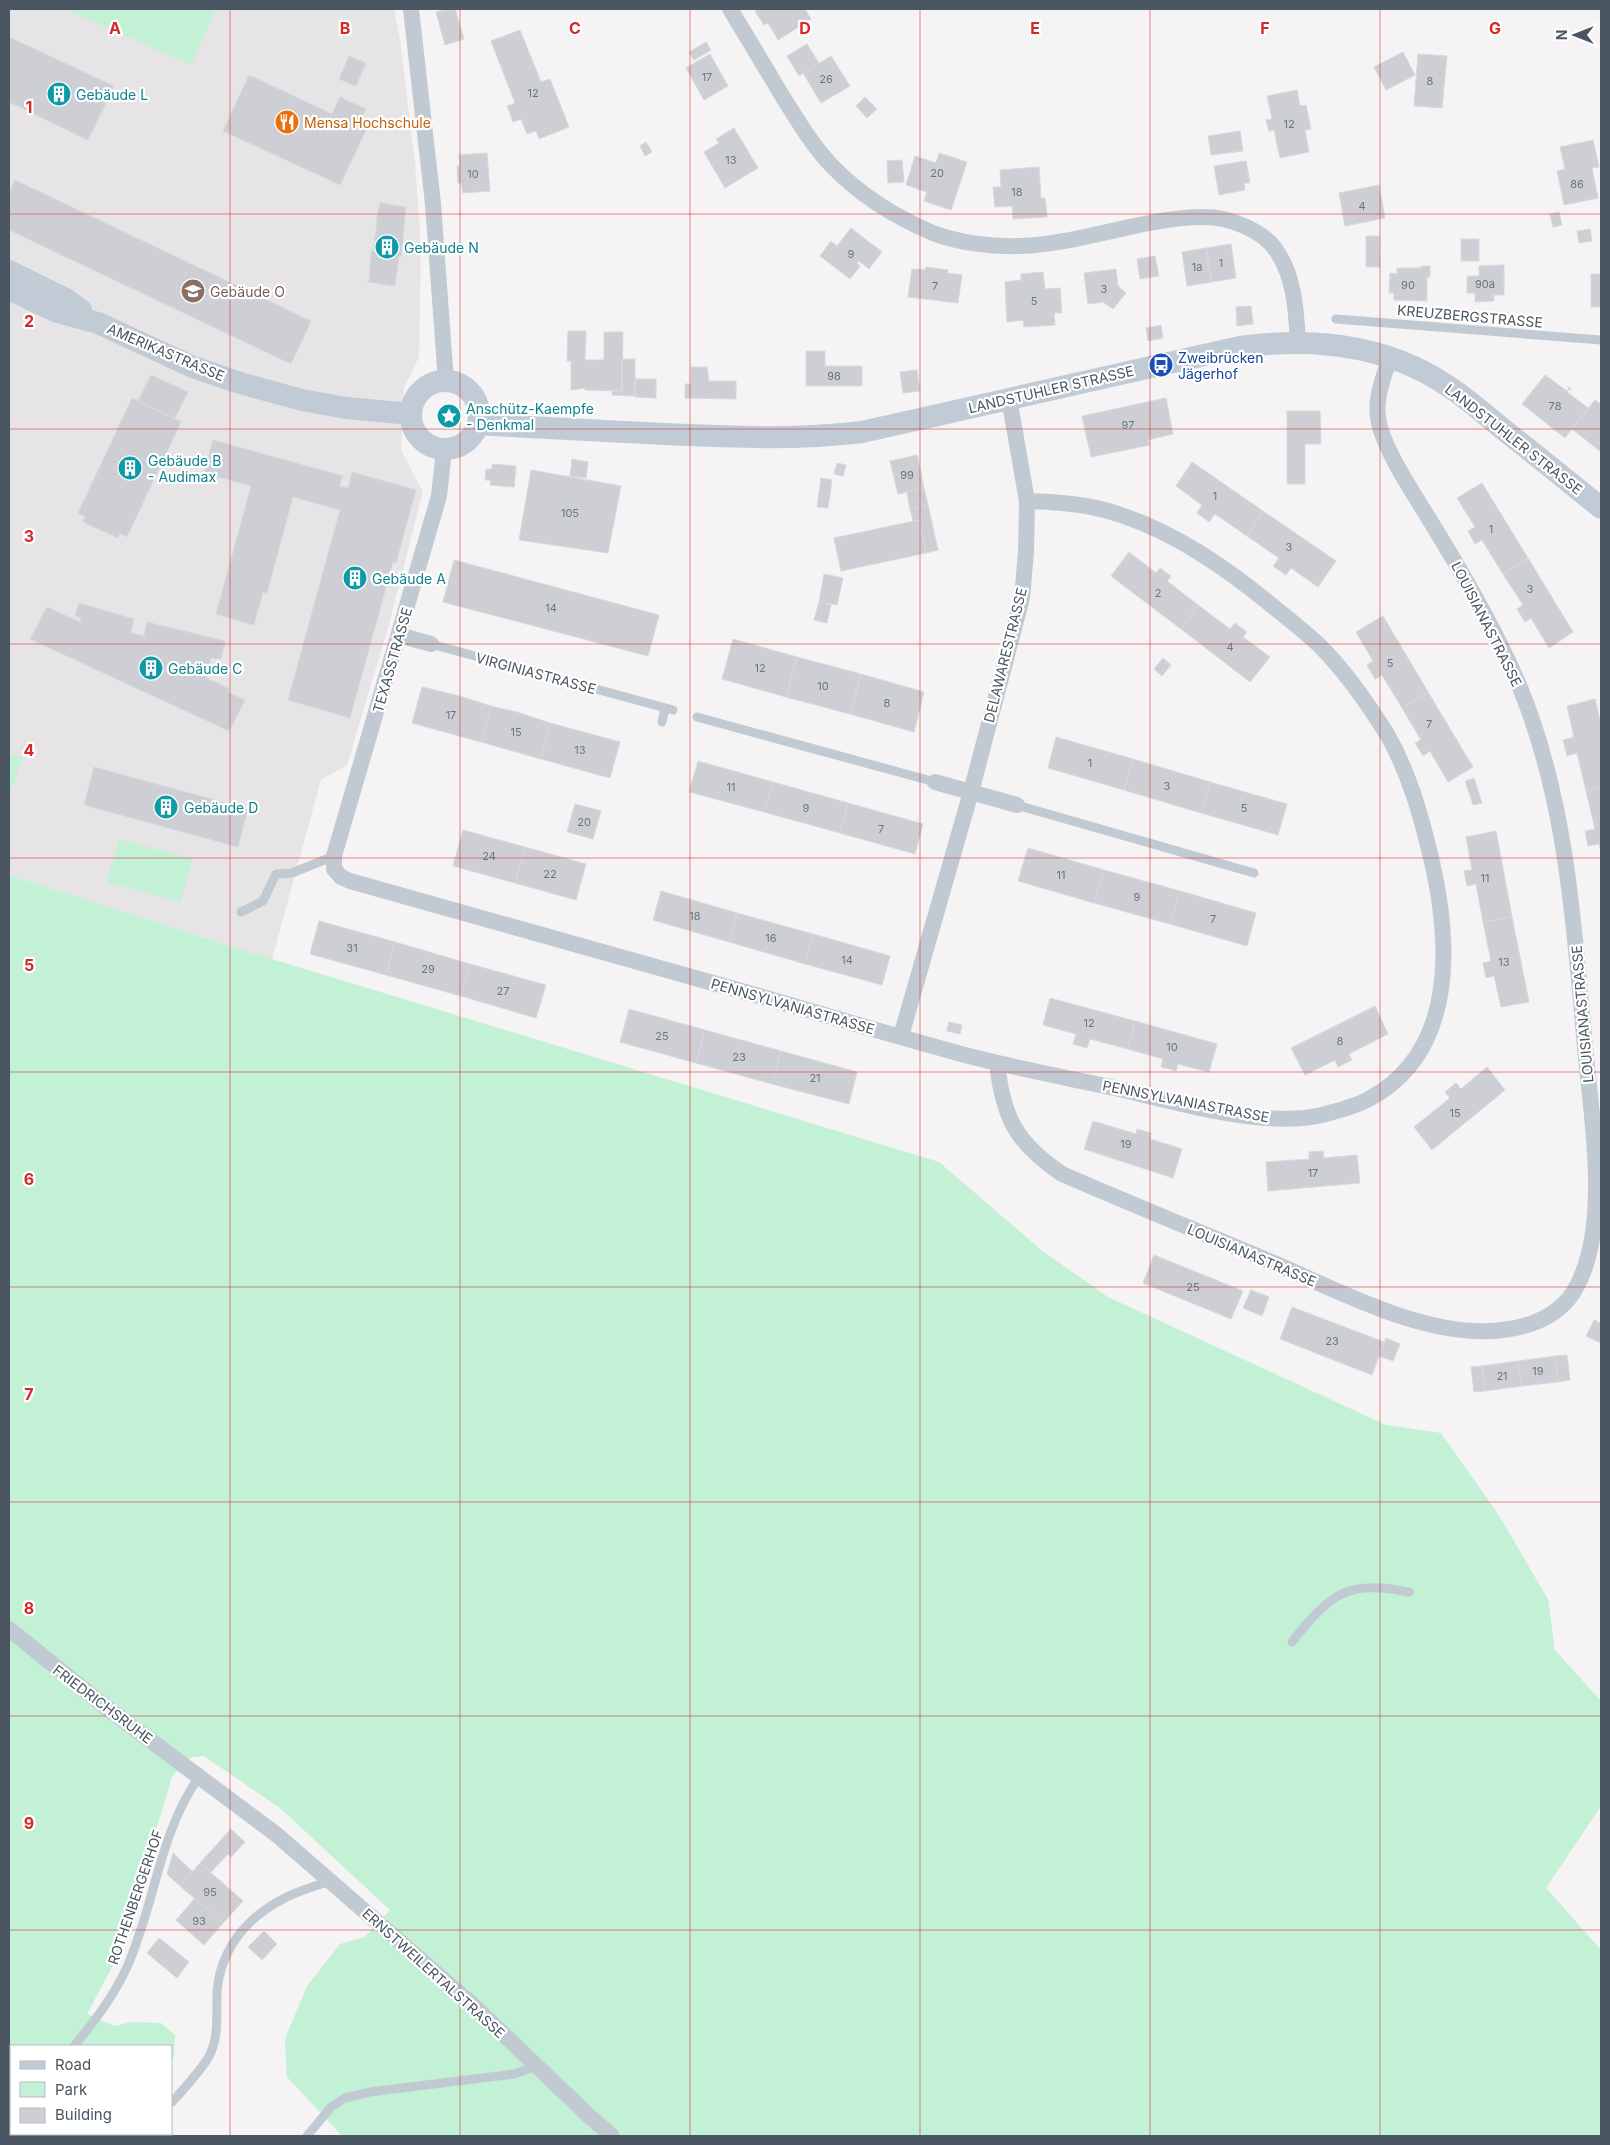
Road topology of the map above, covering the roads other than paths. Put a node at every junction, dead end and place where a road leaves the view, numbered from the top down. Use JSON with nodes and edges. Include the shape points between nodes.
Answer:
{"nodes":[{"id":1,"x":411,"y":9,"type":"edge"},
{"id":2,"x":730,"y":9,"type":"edge"},
{"id":3,"x":9,"y":271,"type":"edge"},
{"id":4,"x":9,"y":289,"type":"edge"},
{"id":5,"x":1336,"y":319,"type":"dead end"},
{"id":6,"x":98,"y":323,"type":"junction"},
{"id":7,"x":1601,"y":340,"type":"edge"},
{"id":8,"x":1298,"y":342,"type":"junction"},
{"id":9,"x":1390,"y":357,"type":"junction"},
{"id":10,"x":446,"y":381,"type":"junction"},
{"id":11,"x":1009,"y":398,"type":"junction"},
{"id":12,"x":411,"y":414,"type":"junction"},
{"id":13,"x":479,"y":424,"type":"junction"},
{"id":14,"x":444,"y":450,"type":"junction"},
{"id":15,"x":1026,"y":501,"type":"junction"},
{"id":16,"x":1601,"y":508,"type":"edge"},
{"id":17,"x":399,"y":635,"type":"junction"},
{"id":18,"x":430,"y":644,"type":"joint"},
{"id":19,"x":697,"y":717,"type":"dead end"},
{"id":20,"x":662,"y":722,"type":"dead end"},
{"id":21,"x":935,"y":782,"type":"joint"},
{"id":22,"x":970,"y":792,"type":"junction"},
{"id":23,"x":1017,"y":805,"type":"joint"},
{"id":24,"x":334,"y":863,"type":"junction"},
{"id":25,"x":1254,"y":873,"type":"dead end"},
{"id":26,"x":241,"y":912,"type":"dead end"},
{"id":27,"x":901,"y":1036,"type":"junction"},
{"id":28,"x":997,"y":1063,"type":"junction"},
{"id":29,"x":1409,"y":1592,"type":"dead end"},
{"id":30,"x":9,"y":1629,"type":"edge"},
{"id":31,"x":1292,"y":1642,"type":"dead end"},
{"id":32,"x":199,"y":1777,"type":"junction"},
{"id":33,"x":330,"y":1882,"type":"junction"},
{"id":34,"x":75,"y":2045,"type":"edge"},
{"id":35,"x":536,"y":2066,"type":"junction"},
{"id":36,"x":172,"y":2102,"type":"edge"},
{"id":37,"x":307,"y":2136,"type":"edge"},
{"id":38,"x":612,"y":2136,"type":"edge"}],
"edges":[{"from":1,"to":10,"type":"street","via":[[433,204]]},
{"from":2,"to":8,"type":"street","via":[[799,123],[831,165],[858,190],[897,217],[936,234],[975,244],[1020,246],[1070,240],[1178,219],[1203,217],[1242,225],[1256,232],[1278,252],[1296,302]]},
{"from":3,"to":6,"type":"street","name":"AMERIKASTRASSE","via":[[66,299]]},
{"from":4,"to":6,"type":"street","name":"AMERIKASTRASSE","via":[[57,312]]},
{"from":5,"to":7,"type":"lane","name":"KREUZBERGSTRASSE"},
{"from":6,"to":12,"type":"street","name":"AMERIKASTRASSE","via":[[193,367],[276,394],[346,408]]},
{"from":8,"to":9,"type":"street","name":"LANDSTUHLER STRASSE","via":[[1342,346]]},
{"from":8,"to":11,"type":"street","name":"LANDSTUHLER STRASSE","via":[[1240,347]]},
{"from":9,"to":16,"type":"street","name":"LANDSTUHLER STRASSE","via":[[1442,382],[1471,402]]},
{"from":9,"to":28,"type":"street","name":"LOUISIANASTRASSE","via":[[1378,399],[1382,432],[1456,562],[1521,689],[1538,737],[1566,853],[1595,1158],[1594,1215],[1588,1255],[1578,1284],[1565,1303],[1549,1317],[1500,1331],[1438,1327],[1380,1308],[1062,1174],[1029,1148],[1016,1131],[1006,1111]]},
{"from":10,"to":12,"type":"street","via":[[424,388],[415,399]]},
{"from":10,"to":13,"type":"street","via":[[460,385],[472,394],[478,403]]},
{"from":11,"to":13,"type":"street","name":"LANDSTUHLER STRASSE","via":[[862,432],[797,438]]},
{"from":11,"to":15,"type":"street","name":"DELAWARESTRASSE"},
{"from":12,"to":14,"type":"street","via":[[420,439]]},
{"from":13,"to":14,"type":"street","via":[[466,443]]},
{"from":14,"to":17,"type":"street","name":"TEXASSTRASSE","via":[[439,496]]},
{"from":15,"to":22,"type":"street","name":"DELAWARESTRASSE","via":[[1022,598]]},
{"from":15,"to":28,"type":"street","name":"PENNSYLVANIASTRASSE","via":[[1089,507],[1117,513],[1153,527],[1198,551],[1250,587],[1321,647],[1355,688],[1388,737],[1407,777],[1424,824],[1435,876],[1443,922],[1444,957],[1442,992],[1432,1030],[1416,1056],[1396,1081],[1365,1102],[1317,1116],[1270,1119],[1220,1111]]},
{"from":17,"to":18,"type":"street","name":"VIRGINIASTRASSE"},
{"from":17,"to":24,"type":"street","name":"TEXASSTRASSE"},
{"from":18,"to":20,"type":"lane","name":"VIRGINIASTRASSE","via":[[669,709]]},
{"from":19,"to":21,"type":"lane"},
{"from":21,"to":22,"type":"street"},
{"from":22,"to":23,"type":"street"},
{"from":22,"to":27,"type":"street","name":"DELAWARESTRASSE"},
{"from":23,"to":25,"type":"lane"},
{"from":24,"to":26,"type":"lane","via":[[276,874],[264,901]]},
{"from":24,"to":27,"type":"street","name":"PENNSYLVANIASTRASSE","via":[[341,877],[350,881]]},
{"from":27,"to":28,"type":"street","name":"PENNSYLVANIASTRASSE"},
{"from":29,"to":31,"type":"lane","via":[[1375,1586],[1344,1593],[1316,1611]]},
{"from":30,"to":32,"type":"street","name":"FRIEDRICHSRUHE"},
{"from":32,"to":33,"type":"street","name":"ERNSTWEILERTALSTRASSE","via":[[277,1835]]},
{"from":32,"to":34,"type":"lane","name":"ROTHENBERGERHOF","via":[[174,1822],[127,1966],[103,2010]]},
{"from":33,"to":35,"type":"street","name":"ERNSTWEILERTALSTRASSE","via":[[475,2007]]},
{"from":33,"to":36,"type":"lane","via":[[283,1898],[241,1930],[223,1963],[217,1991],[218,2025],[208,2057]]},
{"from":35,"to":37,"type":"lane","via":[[514,2074],[345,2098],[331,2107]]},
{"from":35,"to":38,"type":"street","name":"ERNSTWEILERTALSTRASSE"}]}
